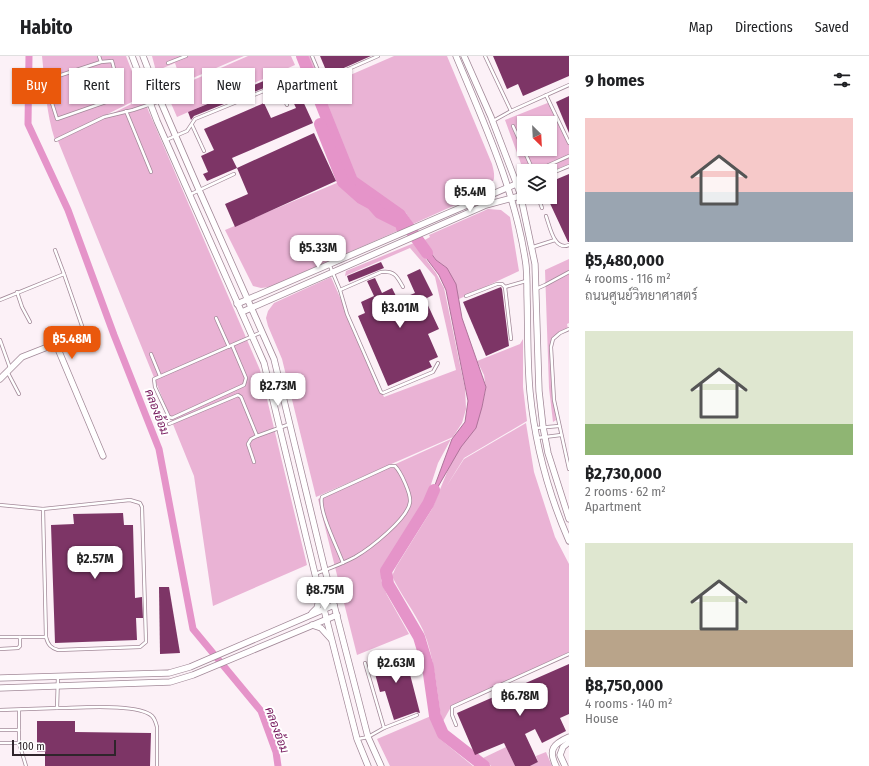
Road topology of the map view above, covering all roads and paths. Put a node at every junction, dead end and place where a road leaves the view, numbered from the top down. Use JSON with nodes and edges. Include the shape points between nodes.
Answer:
{"nodes":[{"id":1,"x":99,"y":56,"type":"edge"},
{"id":2,"x":132,"y":56,"type":"edge"},
{"id":3,"x":143,"y":56,"type":"edge"},
{"id":4,"x":186,"y":56,"type":"edge"},
{"id":5,"x":312,"y":56,"type":"edge"},
{"id":6,"x":378,"y":56,"type":"edge"},
{"id":7,"x":456,"y":56,"type":"edge"},
{"id":8,"x":464,"y":56,"type":"edge"},
{"id":9,"x":486,"y":56,"type":"edge"},
{"id":10,"x":100,"y":62,"type":"junction"},
{"id":11,"x":168,"y":63,"type":"dead end"},
{"id":12,"x":136,"y":68,"type":"edge"},
{"id":13,"x":148,"y":68,"type":"edge"},
{"id":14,"x":569,"y":85,"type":"edge"},
{"id":15,"x":546,"y":95,"type":"junction"},
{"id":16,"x":150,"y":104,"type":"joint"},
{"id":17,"x":162,"y":104,"type":"edge"},
{"id":18,"x":287,"y":105,"type":"dead end"},
{"id":19,"x":126,"y":111,"type":"junction"},
{"id":20,"x":511,"y":111,"type":"junction"},
{"id":21,"x":492,"y":121,"type":"junction"},
{"id":22,"x":192,"y":125,"type":"junction"},
{"id":23,"x":513,"y":126,"type":"dead end"},
{"id":24,"x":175,"y":135,"type":"junction"},
{"id":25,"x":56,"y":140,"type":"dead end"},
{"id":26,"x":165,"y":140,"type":"junction"},
{"id":27,"x":569,"y":143,"type":"edge"},
{"id":28,"x":204,"y":151,"type":"dead end"},
{"id":29,"x":569,"y":156,"type":"edge"},
{"id":30,"x":569,"y":166,"type":"edge"},
{"id":31,"x":557,"y":171,"type":"edge"},
{"id":32,"x":151,"y":172,"type":"dead end"},
{"id":33,"x":234,"y":174,"type":"dead end"},
{"id":34,"x":516,"y":184,"type":"junction"},
{"id":35,"x":508,"y":187,"type":"junction"},
{"id":36,"x":517,"y":187,"type":"edge"},
{"id":37,"x":199,"y":190,"type":"junction"},
{"id":38,"x":189,"y":195,"type":"junction"},
{"id":39,"x":517,"y":197,"type":"edge"},
{"id":40,"x":512,"y":198,"type":"junction"},
{"id":41,"x":522,"y":204,"type":"edge"},
{"id":42,"x":541,"y":204,"type":"edge"},
{"id":43,"x":542,"y":208,"type":"dead end"},
{"id":44,"x":546,"y":216,"type":"dead end"},
{"id":45,"x":555,"y":240,"type":"junction"},
{"id":46,"x":569,"y":245,"type":"edge"},
{"id":47,"x":531,"y":248,"type":"junction"},
{"id":48,"x":54,"y":250,"type":"dead end"},
{"id":49,"x":329,"y":265,"type":"junction"},
{"id":50,"x":333,"y":272,"type":"junction"},
{"id":51,"x":569,"y":272,"type":"edge"},
{"id":52,"x":64,"y":274,"type":"junction"},
{"id":53,"x":527,"y":281,"type":"junction"},
{"id":54,"x":404,"y":287,"type":"dead end"},
{"id":55,"x":505,"y":287,"type":"junction"},
{"id":56,"x":536,"y":289,"type":"junction"},
{"id":57,"x":340,"y":290,"type":"junction"},
{"id":58,"x":17,"y":292,"type":"junction"},
{"id":59,"x":466,"y":296,"type":"dead end"},
{"id":60,"x":248,"y":299,"type":"junction"},
{"id":61,"x":0,"y":300,"type":"edge"},
{"id":62,"x":237,"y":304,"type":"junction"},
{"id":63,"x":252,"y":307,"type":"junction"},
{"id":64,"x":242,"y":312,"type":"junction"},
{"id":65,"x":216,"y":318,"type":"dead end"},
{"id":66,"x":30,"y":322,"type":"dead end"},
{"id":67,"x":82,"y":326,"type":"dead end"},
{"id":68,"x":569,"y":329,"type":"edge"},
{"id":69,"x":263,"y":332,"type":"junction"},
{"id":70,"x":252,"y":337,"type":"junction"},
{"id":71,"x":511,"y":339,"type":"dead end"},
{"id":72,"x":0,"y":340,"type":"edge"},
{"id":73,"x":230,"y":346,"type":"junction"},
{"id":74,"x":151,"y":354,"type":"dead end"},
{"id":75,"x":438,"y":363,"type":"dead end"},
{"id":76,"x":9,"y":370,"type":"junction"},
{"id":77,"x":160,"y":376,"type":"junction"},
{"id":78,"x":0,"y":378,"type":"edge"},
{"id":79,"x":19,"y":394,"type":"dead end"},
{"id":80,"x":169,"y":424,"type":"dead end"},
{"id":81,"x":290,"y":424,"type":"junction"},
{"id":82,"x":559,"y":426,"type":"junction"},
{"id":83,"x":543,"y":427,"type":"junction"},
{"id":84,"x":280,"y":428,"type":"junction"},
{"id":85,"x":535,"y":428,"type":"junction"},
{"id":86,"x":561,"y":435,"type":"junction"},
{"id":87,"x":257,"y":436,"type":"junction"},
{"id":88,"x":536,"y":438,"type":"junction"},
{"id":89,"x":546,"y":438,"type":"junction"},
{"id":90,"x":103,"y":456,"type":"dead end"},
{"id":91,"x":254,"y":462,"type":"dead end"},
{"id":92,"x":569,"y":469,"type":"edge"},
{"id":93,"x":0,"y":505,"type":"edge"},
{"id":94,"x":43,"y":509,"type":"junction"},
{"id":95,"x":569,"y":519,"type":"edge"},
{"id":96,"x":569,"y":541,"type":"edge"},
{"id":97,"x":343,"y":563,"type":"junction"},
{"id":98,"x":325,"y":570,"type":"junction"},
{"id":99,"x":315,"y":574,"type":"junction"},
{"id":100,"x":320,"y":594,"type":"junction"},
{"id":101,"x":334,"y":605,"type":"junction"},
{"id":102,"x":324,"y":610,"type":"junction"},
{"id":103,"x":337,"y":615,"type":"junction"},
{"id":104,"x":308,"y":616,"type":"junction"},
{"id":105,"x":327,"y":619,"type":"junction"},
{"id":106,"x":312,"y":625,"type":"junction"},
{"id":107,"x":0,"y":637,"type":"edge"},
{"id":108,"x":20,"y":637,"type":"junction"},
{"id":109,"x":46,"y":637,"type":"junction"},
{"id":110,"x":332,"y":641,"type":"junction"},
{"id":111,"x":0,"y":650,"type":"edge"},
{"id":112,"x":569,"y":654,"type":"edge"},
{"id":113,"x":365,"y":663,"type":"dead end"},
{"id":114,"x":58,"y":676,"type":"junction"},
{"id":115,"x":0,"y":678,"type":"edge"},
{"id":116,"x":58,"y":686,"type":"junction"},
{"id":117,"x":0,"y":688,"type":"edge"},
{"id":118,"x":57,"y":708,"type":"junction"},
{"id":119,"x":0,"y":710,"type":"edge"},
{"id":120,"x":19,"y":710,"type":"junction"},
{"id":121,"x":417,"y":716,"type":"dead end"},
{"id":122,"x":456,"y":725,"type":"dead end"},
{"id":123,"x":384,"y":728,"type":"junction"},
{"id":124,"x":0,"y":730,"type":"edge"},
{"id":125,"x":19,"y":730,"type":"junction"},
{"id":126,"x":368,"y":737,"type":"junction"},
{"id":127,"x":569,"y":737,"type":"edge"},
{"id":128,"x":357,"y":739,"type":"junction"},
{"id":129,"x":569,"y":742,"type":"edge"},
{"id":130,"x":0,"y":743,"type":"edge"},
{"id":131,"x":19,"y":743,"type":"junction"},
{"id":132,"x":560,"y":755,"type":"junction"},
{"id":133,"x":552,"y":758,"type":"junction"},
{"id":134,"x":26,"y":766,"type":"edge"},
{"id":135,"x":157,"y":766,"type":"edge"},
{"id":136,"x":368,"y":766,"type":"edge"},
{"id":137,"x":381,"y":766,"type":"edge"},
{"id":138,"x":556,"y":766,"type":"edge"},
{"id":139,"x":565,"y":766,"type":"edge"}],
"edges":[{"from":1,"to":10,"type":"lane"},
{"from":2,"to":12,"type":"street"},
{"from":3,"to":13,"type":"street"},
{"from":4,"to":11,"type":"lane"},
{"from":5,"to":6,"type":"lane","via":[[320,75],[328,78]]},
{"from":7,"to":35,"type":"street"},
{"from":8,"to":21,"type":"street"},
{"from":9,"to":20,"type":"lane"},
{"from":10,"to":10,"type":"lane","via":[[112,61],[120,97],[57,119],[46,84],[55,77]]},
{"from":14,"to":15,"type":"lane"},
{"from":15,"to":20,"type":"lane"},
{"from":15,"to":27,"type":"lane"},
{"from":16,"to":19,"type":"lane"},
{"from":16,"to":26,"type":"street"},
{"from":17,"to":24,"type":"street"},
{"from":18,"to":22,"type":"lane","via":[[280,91],[271,88],[195,119]]},
{"from":19,"to":25,"type":"lane","via":[[104,117]]},
{"from":19,"to":32,"type":"lane"},
{"from":20,"to":21,"type":"lane"},
{"from":21,"to":34,"type":"street"},
{"from":22,"to":24,"type":"lane","via":[[187,131]]},
{"from":22,"to":28,"type":"lane"},
{"from":23,"to":29,"type":"lane","via":[[532,168],[540,169]]},
{"from":24,"to":26,"type":"lane"},
{"from":24,"to":37,"type":"street"},
{"from":26,"to":38,"type":"street"},
{"from":30,"to":31,"type":"lane"},
{"from":33,"to":37,"type":"lane"},
{"from":34,"to":35,"type":"street"},
{"from":34,"to":36,"type":"street"},
{"from":35,"to":40,"type":"street"},
{"from":35,"to":49,"type":"street"},
{"from":37,"to":38,"type":"lane"},
{"from":37,"to":60,"type":"street"},
{"from":38,"to":62,"type":"street"},
{"from":39,"to":40,"type":"street"},
{"from":40,"to":50,"type":"street","via":[[486,205]]},
{"from":40,"to":53,"type":"street"},
{"from":41,"to":47,"type":"street"},
{"from":42,"to":43,"type":"lane"},
{"from":44,"to":45,"type":"lane"},
{"from":45,"to":46,"type":"lane","via":[[560,246]]},
{"from":45,"to":47,"type":"lane"},
{"from":47,"to":56,"type":"street","via":[[535,264]]},
{"from":48,"to":52,"type":"lane"},
{"from":49,"to":50,"type":"lane"},
{"from":49,"to":60,"type":"street"},
{"from":50,"to":57,"type":"lane"},
{"from":50,"to":63,"type":"street"},
{"from":51,"to":56,"type":"lane"},
{"from":52,"to":58,"type":"lane"},
{"from":52,"to":67,"type":"lane"},
{"from":53,"to":55,"type":"lane"},
{"from":53,"to":85,"type":"street","via":[[530,392]]},
{"from":54,"to":57,"type":"lane","via":[[396,274],[388,270]]},
{"from":55,"to":59,"type":"lane","via":[[497,284]]},
{"from":55,"to":71,"type":"lane"},
{"from":56,"to":83,"type":"street","via":[[539,391]]},
{"from":57,"to":75,"type":"lane","via":[[347,314],[381,392],[433,372]]},
{"from":58,"to":61,"type":"lane"},
{"from":58,"to":66,"type":"lane"},
{"from":60,"to":62,"type":"street"},
{"from":60,"to":63,"type":"street"},
{"from":62,"to":64,"type":"street"},
{"from":63,"to":64,"type":"street"},
{"from":63,"to":69,"type":"street"},
{"from":64,"to":70,"type":"street"},
{"from":65,"to":73,"type":"lane"},
{"from":68,"to":82,"type":"lane","via":[[560,333],[553,340],[551,347],[554,400]]},
{"from":69,"to":70,"type":"lane"},
{"from":69,"to":81,"type":"street","via":[[274,359]]},
{"from":70,"to":73,"type":"lane"},
{"from":70,"to":84,"type":"street","via":[[264,363]]},
{"from":72,"to":76,"type":"lane"},
{"from":73,"to":77,"type":"lane"},
{"from":73,"to":77,"type":"lane","via":[[246,378],[244,385],[172,418],[166,414],[155,387],[154,379]]},
{"from":74,"to":77,"type":"lane"},
{"from":76,"to":78,"type":"street"},
{"from":76,"to":79,"type":"lane"},
{"from":76,"to":90,"type":"street","via":[[18,360],[31,352],[50,346],[58,349]]},
{"from":80,"to":87,"type":"lane","via":[[238,395],[242,397]]},
{"from":81,"to":84,"type":"lane"},
{"from":81,"to":98,"type":"street"},
{"from":82,"to":83,"type":"lane"},
{"from":82,"to":86,"type":"lane"},
{"from":83,"to":85,"type":"lane"},
{"from":83,"to":89,"type":"street"},
{"from":84,"to":87,"type":"lane"},
{"from":84,"to":99,"type":"street"},
{"from":85,"to":88,"type":"street"},
{"from":86,"to":89,"type":"lane"},
{"from":86,"to":92,"type":"lane"},
{"from":87,"to":91,"type":"lane","via":[[248,444]]},
{"from":88,"to":89,"type":"lane"},
{"from":88,"to":96,"type":"street","via":[[556,512]]},
{"from":89,"to":95,"type":"street","via":[[548,453]]},
{"from":93,"to":94,"type":"lane"},
{"from":94,"to":109,"type":"lane"},
{"from":94,"to":109,"type":"lane","via":[[130,500],[140,503],[146,642],[140,647],[58,650],[49,646]]},
{"from":97,"to":97,"type":"lane","via":[[372,544],[398,522],[408,509],[409,494],[395,466],[322,497],[326,520]]},
{"from":97,"to":98,"type":"lane"},
{"from":98,"to":99,"type":"lane"},
{"from":98,"to":101,"type":"street"},
{"from":99,"to":100,"type":"street"},
{"from":100,"to":102,"type":"street"},
{"from":100,"to":104,"type":"street","via":[[317,608]]},
{"from":101,"to":102,"type":"street"},
{"from":101,"to":103,"type":"street"},
{"from":102,"to":104,"type":"street"},
{"from":102,"to":105,"type":"street"},
{"from":103,"to":105,"type":"street"},
{"from":103,"to":126,"type":"street"},
{"from":104,"to":114,"type":"street","via":[[190,667],[169,673]]},
{"from":105,"to":106,"type":"street"},
{"from":105,"to":110,"type":"street"},
{"from":106,"to":110,"type":"street","via":[[321,628]]},
{"from":106,"to":116,"type":"street","via":[[193,675],[170,682]]},
{"from":107,"to":108,"type":"lane"},
{"from":108,"to":109,"type":"lane"},
{"from":108,"to":111,"type":"lane","via":[[18,648]]},
{"from":110,"to":128,"type":"street"},
{"from":112,"to":122,"type":"lane","via":[[452,707]]},
{"from":113,"to":123,"type":"lane"},
{"from":114,"to":115,"type":"street"},
{"from":114,"to":116,"type":"lane"},
{"from":116,"to":117,"type":"street"},
{"from":116,"to":118,"type":"lane"},
{"from":118,"to":120,"type":"lane"},
{"from":118,"to":135,"type":"lane","via":[[129,708],[151,715],[157,727]]},
{"from":119,"to":120,"type":"lane"},
{"from":120,"to":125,"type":"lane"},
{"from":121,"to":123,"type":"lane"},
{"from":123,"to":126,"type":"lane"},
{"from":124,"to":125,"type":"lane"},
{"from":125,"to":131,"type":"lane"},
{"from":126,"to":128,"type":"lane"},
{"from":126,"to":137,"type":"street"},
{"from":127,"to":133,"type":"street","via":[[554,746]]},
{"from":128,"to":136,"type":"street"},
{"from":129,"to":132,"type":"street","via":[[563,747]]},
{"from":130,"to":131,"type":"lane"},
{"from":131,"to":134,"type":"lane"},
{"from":132,"to":133,"type":"street"},
{"from":132,"to":139,"type":"street"},
{"from":133,"to":138,"type":"street"}]}
